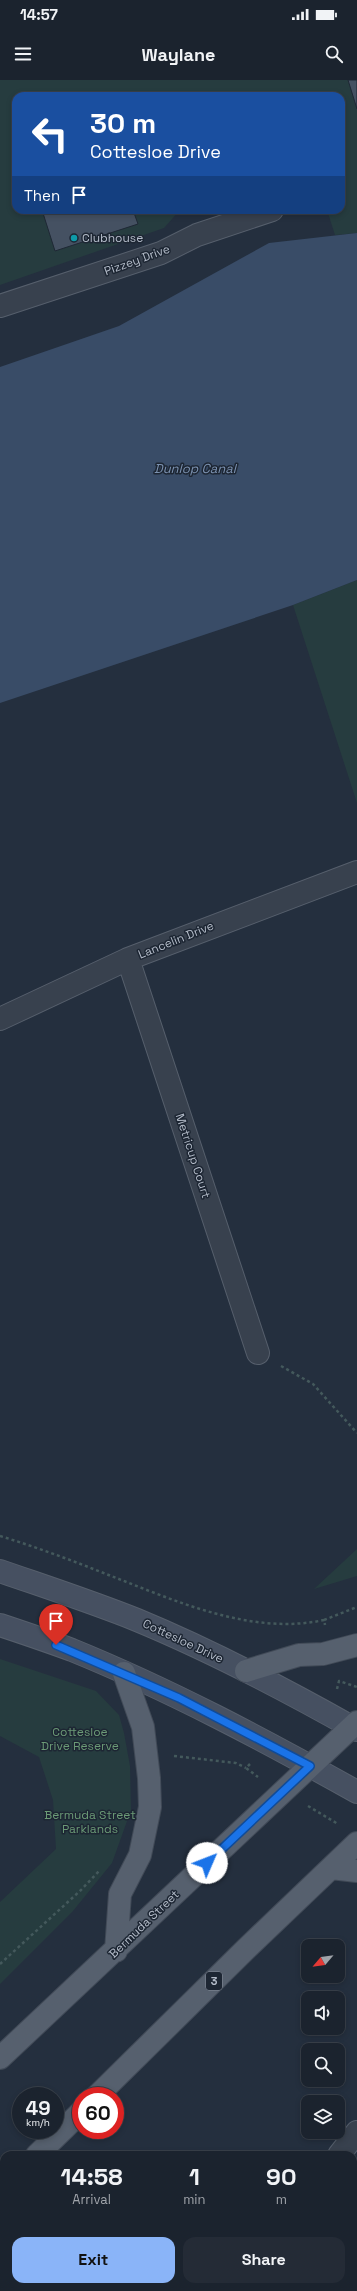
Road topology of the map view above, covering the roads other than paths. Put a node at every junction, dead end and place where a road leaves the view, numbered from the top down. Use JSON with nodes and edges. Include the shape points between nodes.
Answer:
{"nodes":[{"id":1,"x":260,"y":214,"type":"edge"},
{"id":2,"x":0,"y":306,"type":"edge"},
{"id":3,"x":357,"y":872,"type":"edge"},
{"id":4,"x":128,"y":959,"type":"junction"},
{"id":5,"x":0,"y":1019,"type":"edge"},
{"id":6,"x":258,"y":1353,"type":"road end"},
{"id":7,"x":0,"y":1571,"type":"edge"},
{"id":8,"x":0,"y":1625,"type":"edge"},
{"id":9,"x":357,"y":1645,"type":"edge"},
{"id":10,"x":246,"y":1671,"type":"junction"},
{"id":11,"x":124,"y":1673,"type":"junction"},
{"id":12,"x":355,"y":1726,"type":"edge"},
{"id":13,"x":310,"y":1766,"type":"junction"},
{"id":14,"x":357,"y":1792,"type":"edge"},
{"id":15,"x":357,"y":1843,"type":"edge"},
{"id":16,"x":331,"y":1868,"type":"junction"},
{"id":17,"x":357,"y":1871,"type":"edge"},
{"id":18,"x":116,"y":1951,"type":"junction"},
{"id":19,"x":0,"y":2058,"type":"edge"},
{"id":20,"x":106,"y":2087,"type":"edge"},
{"id":21,"x":72,"y":2121,"type":"edge"},
{"id":22,"x":357,"y":2132,"type":"edge"},
{"id":23,"x":41,"y":2151,"type":"edge"},
{"id":24,"x":342,"y":2151,"type":"edge"}],
"edges":[{"from":1,"to":2,"type":"street","name":"Pizzey Drive","via":[[197,235],[161,253]]},
{"from":3,"to":4,"type":"street","name":"Lancelin Drive"},
{"from":4,"to":5,"type":"street","name":"Lancelin Drive"},
{"from":4,"to":6,"type":"street","name":"Metricup Court"},
{"from":7,"to":10,"type":"main road","name":"Cottesloe Drive","via":[[139,1621]]},
{"from":8,"to":11,"type":"main road"},
{"from":9,"to":10,"type":"main road","via":[[323,1654],[299,1655]]},
{"from":10,"to":12,"type":"main road","name":"Cottesloe Drive"},
{"from":11,"to":13,"type":"main road","via":[[236,1726]]},
{"from":11,"to":18,"type":"main road","via":[[143,1727],[150,1807],[140,1855],[120,1894]]},
{"from":12,"to":13,"type":"main road","name":"Bermuda Street"},
{"from":13,"to":14,"type":"main road"},
{"from":13,"to":18,"type":"main road","name":"Bermuda Street"},
{"from":15,"to":16,"type":"main road","number":"3"},
{"from":16,"to":17,"type":"main road"},
{"from":16,"to":20,"type":"main road","number":"3"},
{"from":18,"to":19,"type":"main road","name":"Bermuda Street"},
{"from":21,"to":23,"type":"main road"},
{"from":22,"to":24,"type":"street"}]}
